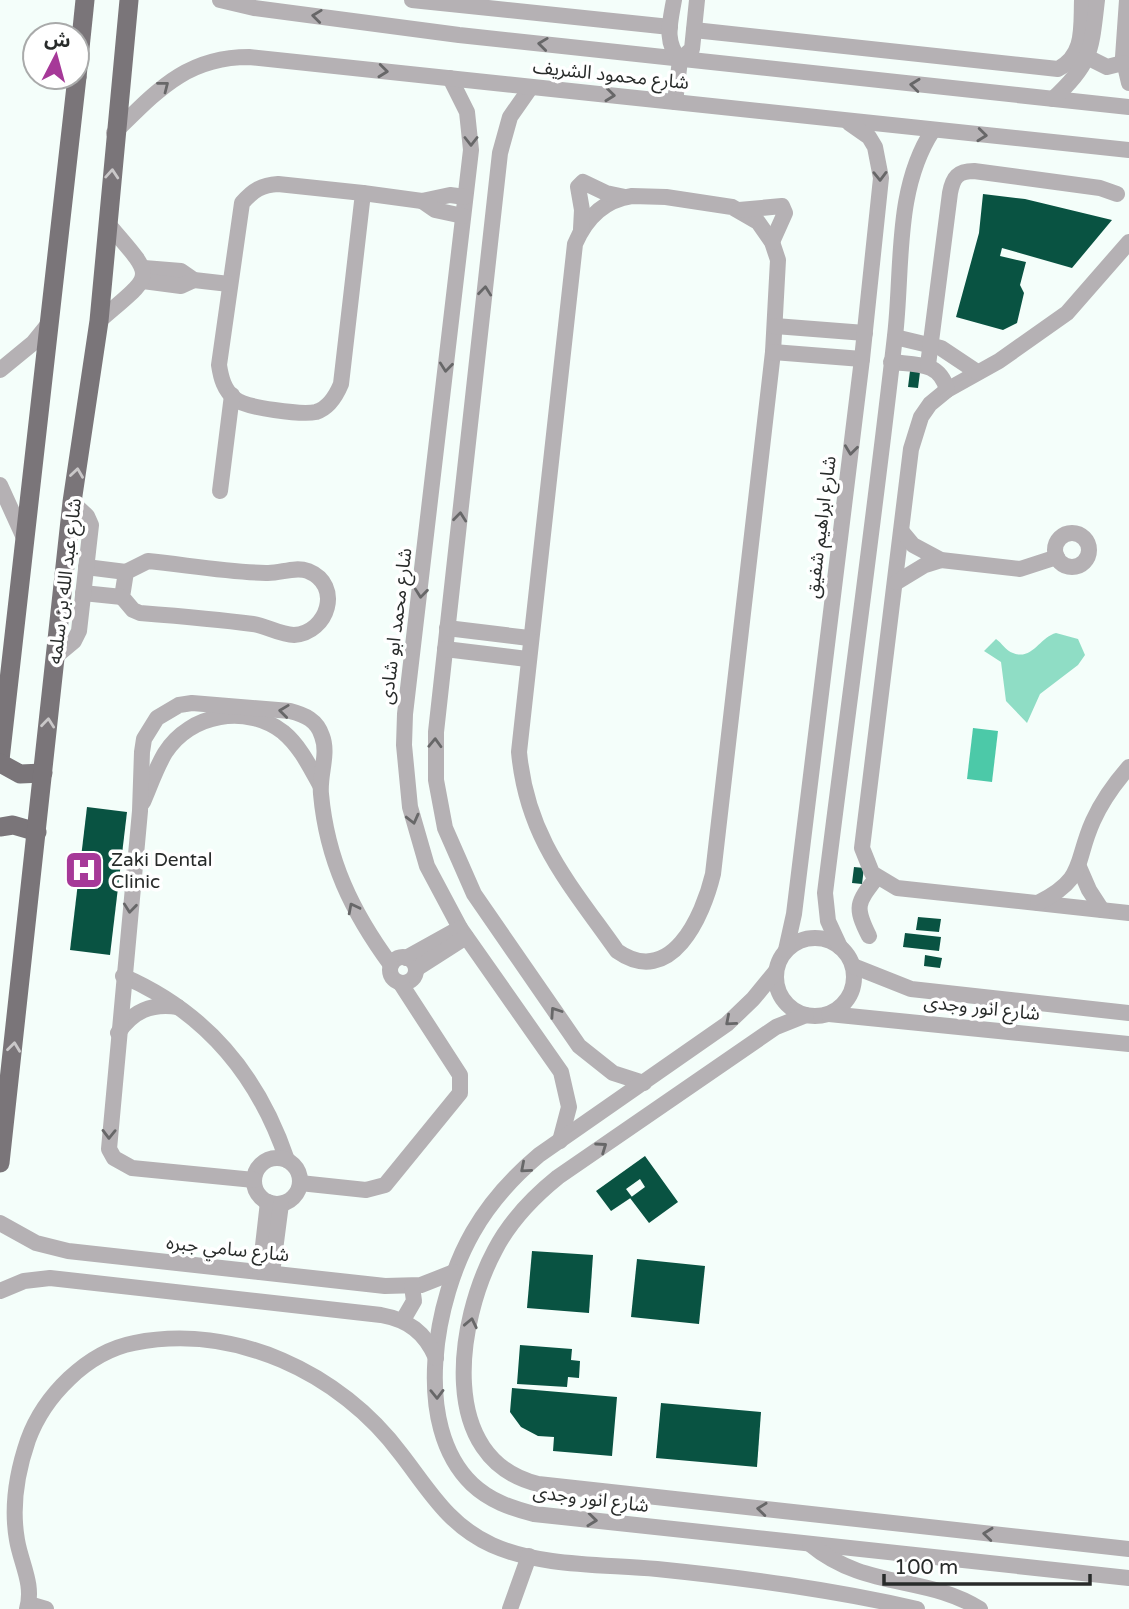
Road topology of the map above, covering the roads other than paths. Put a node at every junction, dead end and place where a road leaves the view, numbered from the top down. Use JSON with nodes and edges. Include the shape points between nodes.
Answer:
{"nodes":[{"id":1,"x":85,"y":0,"type":"edge"},
{"id":2,"x":129,"y":0,"type":"edge"},
{"id":3,"x":220,"y":0,"type":"edge"},
{"id":4,"x":412,"y":0,"type":"edge"},
{"id":5,"x":674,"y":0,"type":"edge"},
{"id":6,"x":697,"y":0,"type":"edge"},
{"id":7,"x":1082,"y":0,"type":"edge"},
{"id":8,"x":1097,"y":0,"type":"edge"},
{"id":9,"x":1127,"y":0,"type":"edge"},
{"id":10,"x":83,"y":21,"type":"edge"},
{"id":11,"x":670,"y":27,"type":"junction"},
{"id":12,"x":694,"y":30,"type":"junction"},
{"id":13,"x":1087,"y":57,"type":"junction"},
{"id":14,"x":680,"y":60,"type":"junction"},
{"id":15,"x":1124,"y":62,"type":"junction"},
{"id":16,"x":450,"y":78,"type":"junction"},
{"id":17,"x":1129,"y":83,"type":"edge"},
{"id":18,"x":531,"y":87,"type":"junction"},
{"id":19,"x":75,"y":91,"type":"edge"},
{"id":20,"x":1053,"y":99,"type":"junction"},
{"id":21,"x":675,"y":103,"type":"junction"},
{"id":22,"x":1129,"y":107,"type":"edge"},
{"id":23,"x":847,"y":121,"type":"junction"},
{"id":24,"x":933,"y":130,"type":"junction"},
{"id":25,"x":114,"y":133,"type":"junction"},
{"id":26,"x":1129,"y":150,"type":"edge"},
{"id":27,"x":497,"y":184,"type":"junction"},
{"id":28,"x":466,"y":189,"type":"junction"},
{"id":29,"x":363,"y":193,"type":"junction"},
{"id":30,"x":1117,"y":194,"type":"dead end"},
{"id":31,"x":625,"y":197,"type":"junction"},
{"id":32,"x":422,"y":201,"type":"junction"},
{"id":33,"x":878,"y":202,"type":"junction"},
{"id":34,"x":907,"y":206,"type":"junction"},
{"id":35,"x":738,"y":210,"type":"junction"},
{"id":36,"x":463,"y":216,"type":"junction"},
{"id":37,"x":108,"y":224,"type":"junction"},
{"id":38,"x":581,"y":229,"type":"junction"},
{"id":39,"x":772,"y":242,"type":"junction"},
{"id":40,"x":1129,"y":242,"type":"edge"},
{"id":41,"x":143,"y":275,"type":"junction"},
{"id":42,"x":229,"y":284,"type":"junction"},
{"id":43,"x":99,"y":321,"type":"junction"},
{"id":44,"x":50,"y":322,"type":"junction"},
{"id":45,"x":775,"y":326,"type":"junction"},
{"id":46,"x":865,"y":333,"type":"junction"},
{"id":47,"x":895,"y":337,"type":"junction"},
{"id":48,"x":932,"y":344,"type":"junction"},
{"id":49,"x":773,"y":352,"type":"junction"},
{"id":50,"x":862,"y":359,"type":"junction"},
{"id":51,"x":891,"y":362,"type":"junction"},
{"id":52,"x":928,"y":365,"type":"junction"},
{"id":53,"x":0,"y":370,"type":"edge"},
{"id":54,"x":977,"y":372,"type":"junction"},
{"id":55,"x":947,"y":390,"type":"junction"},
{"id":56,"x":232,"y":396,"type":"junction"},
{"id":57,"x":856,"y":404,"type":"junction"},
{"id":58,"x":886,"y":406,"type":"junction"},
{"id":59,"x":0,"y":485,"type":"edge"},
{"id":60,"x":220,"y":491,"type":"dead end"},
{"id":61,"x":72,"y":502,"type":"junction"},
{"id":62,"x":903,"y":533,"type":"junction"},
{"id":63,"x":25,"y":540,"type":"junction"},
{"id":64,"x":1057,"y":557,"type":"dead end"},
{"id":65,"x":941,"y":561,"type":"junction"},
{"id":66,"x":86,"y":567,"type":"junction"},
{"id":67,"x":126,"y":572,"type":"junction"},
{"id":68,"x":897,"y":582,"type":"junction"},
{"id":69,"x":83,"y":593,"type":"junction"},
{"id":70,"x":122,"y":597,"type":"junction"},
{"id":71,"x":447,"y":628,"type":"junction"},
{"id":72,"x":530,"y":638,"type":"junction"},
{"id":73,"x":445,"y":649,"type":"junction"},
{"id":74,"x":56,"y":656,"type":"junction"},
{"id":75,"x":527,"y":659,"type":"junction"},
{"id":76,"x":0,"y":762,"type":"edge"},
{"id":77,"x":1129,"y":767,"type":"edge"},
{"id":78,"x":43,"y":773,"type":"junction"},
{"id":79,"x":320,"y":785,"type":"junction"},
{"id":80,"x":140,"y":811,"type":"junction"},
{"id":81,"x":0,"y":827,"type":"edge"},
{"id":82,"x":37,"y":832,"type":"junction"},
{"id":83,"x":1079,"y":867,"type":"junction"},
{"id":84,"x":877,"y":877,"type":"junction"},
{"id":85,"x":797,"y":886,"type":"junction"},
{"id":86,"x":825,"y":893,"type":"junction"},
{"id":87,"x":1038,"y":903,"type":"junction"},
{"id":88,"x":1102,"y":910,"type":"junction"},
{"id":89,"x":1129,"y":913,"type":"edge"},
{"id":90,"x":463,"y":933,"type":"junction"},
{"id":91,"x":869,"y":936,"type":"dead end"},
{"id":92,"x":840,"y":947,"type":"junction"},
{"id":93,"x":786,"y":950,"type":"junction"},
{"id":94,"x":411,"y":963,"type":"junction"},
{"id":95,"x":391,"y":965,"type":"junction"},
{"id":96,"x":853,"y":966,"type":"junction"},
{"id":97,"x":776,"y":971,"type":"junction"},
{"id":98,"x":123,"y":976,"type":"junction"},
{"id":99,"x":401,"y":984,"type":"junction"},
{"id":100,"x":178,"y":1007,"type":"junction"},
{"id":101,"x":1129,"y":1013,"type":"edge"},
{"id":102,"x":830,"y":1014,"type":"junction"},
{"id":103,"x":806,"y":1015,"type":"junction"},
{"id":104,"x":118,"y":1033,"type":"junction"},
{"id":105,"x":1129,"y":1044,"type":"edge"},
{"id":106,"x":579,"y":1046,"type":"junction"},
{"id":107,"x":555,"y":1063,"type":"junction"},
{"id":108,"x":644,"y":1083,"type":"junction"},
{"id":109,"x":560,"y":1141,"type":"junction"},
{"id":110,"x":287,"y":1160,"type":"junction"},
{"id":111,"x":0,"y":1163,"type":"edge"},
{"id":112,"x":254,"y":1180,"type":"junction"},
{"id":113,"x":300,"y":1183,"type":"junction"},
{"id":114,"x":501,"y":1191,"type":"junction"},
{"id":115,"x":274,"y":1203,"type":"junction"},
{"id":116,"x":522,"y":1210,"type":"junction"},
{"id":117,"x":0,"y":1223,"type":"edge"},
{"id":118,"x":68,"y":1251,"type":"junction"},
{"id":119,"x":454,"y":1272,"type":"junction"},
{"id":120,"x":266,"y":1273,"type":"junction"},
{"id":121,"x":62,"y":1280,"type":"junction"},
{"id":122,"x":412,"y":1286,"type":"junction"},
{"id":123,"x":0,"y":1292,"type":"edge"},
{"id":124,"x":402,"y":1320,"type":"junction"},
{"id":125,"x":436,"y":1358,"type":"junction"},
{"id":126,"x":478,"y":1441,"type":"junction"},
{"id":127,"x":454,"y":1460,"type":"junction"},
{"id":128,"x":810,"y":1544,"type":"junction"},
{"id":129,"x":1129,"y":1549,"type":"edge"},
{"id":130,"x":529,"y":1556,"type":"junction"},
{"id":131,"x":1129,"y":1578,"type":"edge"},
{"id":132,"x":28,"y":1607,"type":"edge"},
{"id":133,"x":46,"y":1609,"type":"edge"},
{"id":134,"x":510,"y":1609,"type":"edge"},
{"id":135,"x":916,"y":1609,"type":"edge"},
{"id":136,"x":980,"y":1609,"type":"edge"}],
"edges":[{"from":1,"to":10,"type":"main road"},
{"from":2,"to":25,"type":"main road","name":"شارع عبد الله بن سلمه"},
{"from":14,"to":3,"type":"street","name":"شارع محمود الشريف","one_way":true,"via":[[267,10]]},
{"from":4,"to":11,"type":"street"},
{"from":5,"to":11,"type":"street"},
{"from":6,"to":12,"type":"street"},
{"from":7,"to":12,"type":"street","via":[[1076,53],[1058,69]]},
{"from":8,"to":13,"type":"street"},
{"from":9,"to":15,"type":"street"},
{"from":11,"to":14,"type":"street","via":[[670,49]]},
{"from":12,"to":14,"type":"street","via":[[692,50]]},
{"from":13,"to":15,"type":"street","via":[[1107,67]]},
{"from":13,"to":20,"type":"street","via":[[1080,74]]},
{"from":20,"to":14,"type":"street","name":"شارع محمود الشريف","one_way":true},
{"from":14,"to":21,"type":"street"},
{"from":15,"to":17,"type":"street"},
{"from":16,"to":18,"type":"street","name":"شارع محمود الشريف"},
{"from":25,"to":16,"type":"street","name":"شارع محمود الشريف","one_way":true,"via":[[171,80],[206,61],[226,57]]},
{"from":16,"to":28,"type":"street","name":"شارع محمد ابو شادى","one_way":true,"via":[[464,103],[471,131]]},
{"from":18,"to":21,"type":"street","name":"شارع محمود الشريف","one_way":true},
{"from":18,"to":27,"type":"street","via":[[503,135]]},
{"from":19,"to":44,"type":"main road"},
{"from":20,"to":22,"type":"street","name":"شارع محمود الشريف"},
{"from":21,"to":23,"type":"street","name":"شارع محمود الشريف"},
{"from":23,"to":24,"type":"street","name":"شارع محمود الشريف"},
{"from":23,"to":33,"type":"street","name":"شارع ابراهيم شفيق","one_way":true,"via":[[875,147],[881,178]]},
{"from":24,"to":26,"type":"street","name":"شارع محمود الشريف","one_way":true},
{"from":24,"to":34,"type":"street","via":[[913,169]]},
{"from":37,"to":25,"type":"main road","name":"شارع عبد الله بن سلمه","one_way":true},
{"from":27,"to":28,"type":"street"},
{"from":71,"to":27,"type":"street","one_way":true},
{"from":28,"to":32,"type":"street"},
{"from":28,"to":36,"type":"street","name":"شارع محمد ابو شادى"},
{"from":29,"to":32,"type":"street"},
{"from":29,"to":42,"type":"street","via":[[278,184],[251,192],[242,203]]},
{"from":29,"to":56,"type":"street","via":[[337,394],[314,413],[247,406]]},
{"from":30,"to":48,"type":"street","via":[[974,171],[957,175],[950,192]]},
{"from":31,"to":35,"type":"street","via":[[699,201]]},
{"from":31,"to":38,"type":"street","via":[[607,203]]},
{"from":31,"to":38,"type":"street","via":[[583,182],[578,187]]},
{"from":32,"to":36,"type":"street","via":[[435,210]]},
{"from":33,"to":34,"type":"street"},
{"from":33,"to":46,"type":"street","name":"شارع ابراهيم شفيق"},
{"from":34,"to":47,"type":"street"},
{"from":35,"to":39,"type":"street","via":[[758,222]]},
{"from":35,"to":39,"type":"street","via":[[782,206],[785,213]]},
{"from":36,"to":90,"type":"street","name":"شارع محمد ابو شادى","one_way":true,"via":[[404,745],[417,836],[435,884]]},
{"from":37,"to":41,"type":"street"},
{"from":37,"to":43,"type":"main road","name":"شارع عبد الله بن سلمه"},
{"from":38,"to":72,"type":"street","via":[[575,244]]},
{"from":39,"to":45,"type":"street","via":[[778,260]]},
{"from":40,"to":54,"type":"street","via":[[1067,313]]},
{"from":41,"to":42,"type":"street","via":[[181,271],[194,280]]},
{"from":41,"to":43,"type":"street"},
{"from":42,"to":56,"type":"street","via":[[219,365]]},
{"from":61,"to":43,"type":"main road","name":"شارع عبد الله بن سلمه","one_way":true},
{"from":44,"to":53,"type":"street"},
{"from":44,"to":63,"type":"main road"},
{"from":45,"to":46,"type":"street"},
{"from":45,"to":49,"type":"street"},
{"from":46,"to":50,"type":"street","name":"شارع ابراهيم شفيق"},
{"from":47,"to":48,"type":"street"},
{"from":47,"to":51,"type":"street"},
{"from":48,"to":52,"type":"street"},
{"from":48,"to":54,"type":"street"},
{"from":49,"to":50,"type":"street"},
{"from":49,"to":75,"type":"street","via":[[713,873],[696,921],[679,945],[661,959],[638,961],[618,951],[536,829],[521,778],[519,752]]},
{"from":50,"to":57,"type":"street","name":"شارع ابراهيم شفيق"},
{"from":51,"to":52,"type":"street"},
{"from":51,"to":58,"type":"street"},
{"from":52,"to":55,"type":"street","via":[[942,376]]},
{"from":54,"to":55,"type":"street"},
{"from":55,"to":62,"type":"street","via":[[930,404],[914,433]]},
{"from":56,"to":60,"type":"street"},
{"from":57,"to":58,"type":"street"},
{"from":57,"to":85,"type":"street","name":"شارع ابراهيم شفيق","one_way":true},
{"from":58,"to":86,"type":"street"},
{"from":59,"to":63,"type":"street"},
{"from":61,"to":66,"type":"street","via":[[91,525]]},
{"from":61,"to":74,"type":"main road","name":"شارع عبد الله بن سلمه"},
{"from":62,"to":65,"type":"street"},
{"from":62,"to":68,"type":"street"},
{"from":63,"to":76,"type":"main road"},
{"from":64,"to":65,"type":"street","via":[[1020,569]]},
{"from":65,"to":68,"type":"street"},
{"from":66,"to":67,"type":"street"},
{"from":66,"to":69,"type":"street"},
{"from":67,"to":70,"type":"street"},
{"from":67,"to":70,"type":"street","via":[[148,561],[264,573],[302,569],[320,578],[328,604],[317,627],[290,635],[256,625],[140,612]]},
{"from":68,"to":84,"type":"street","via":[[862,848],[867,866]]},
{"from":69,"to":70,"type":"street"},
{"from":69,"to":74,"type":"street","via":[[79,631]]},
{"from":71,"to":72,"type":"street"},
{"from":71,"to":73,"type":"street"},
{"from":72,"to":75,"type":"street"},
{"from":73,"to":75,"type":"street"},
{"from":106,"to":73,"type":"street","one_way":true,"via":[[474,894],[449,839],[439,804],[435,756]]},
{"from":78,"to":74,"type":"main road","name":"شارع عبد الله بن سلمه","one_way":true},
{"from":76,"to":78,"type":"main road","via":[[20,774]]},
{"from":77,"to":83,"type":"street","via":[[1091,824]]},
{"from":78,"to":82,"type":"main road","name":"شارع عبد الله بن سلمه"},
{"from":79,"to":80,"type":"street","via":[[296,744],[284,733],[254,718],[220,716],[204,720],[176,739]]},
{"from":79,"to":80,"type":"street","one_way":true,"via":[[325,748],[322,734],[304,714],[192,703],[167,710],[149,728],[142,752]]},
{"from":95,"to":79,"type":"street","one_way":true,"via":[[363,928],[337,872]]},
{"from":80,"to":98,"type":"street","one_way":true},
{"from":81,"to":82,"type":"main road","via":[[13,825]]},
{"from":111,"to":82,"type":"main road","name":"شارع عبد الله بن سلمه","one_way":true},
{"from":83,"to":87,"type":"street","via":[[1061,888]]},
{"from":83,"to":88,"type":"street"},
{"from":84,"to":87,"type":"street","via":[[897,888]]},
{"from":84,"to":91,"type":"street","via":[[859,905]]},
{"from":85,"to":86,"type":"street","via":[[813,895]]},
{"from":85,"to":93,"type":"street","name":"شارع ابراهيم شفيق"},
{"from":86,"to":92,"type":"street","via":[[828,921]]},
{"from":87,"to":88,"type":"street"},
{"from":88,"to":89,"type":"street"},
{"from":90,"to":94,"type":"street"},
{"from":90,"to":107,"type":"street","name":"شارع محمد ابو شادى"},
{"from":92,"to":93,"type":"street","via":[[818,938]]},
{"from":92,"to":96,"type":"street"},
{"from":93,"to":97,"type":"street"},
{"from":94,"to":95,"type":"street","via":[[397,958]]},
{"from":94,"to":99,"type":"street","via":[[412,980]]},
{"from":95,"to":99,"type":"street","via":[[391,976]]},
{"from":96,"to":101,"type":"street","name":"شارع انور وجدى","via":[[911,989]]},
{"from":96,"to":102,"type":"street","via":[[855,977],[848,999]]},
{"from":97,"to":103,"type":"street","via":[[779,994],[786,1004]]},
{"from":97,"to":108,"type":"street","name":"شارع انور وجدى","one_way":true,"via":[[727,1024]]},
{"from":98,"to":100,"type":"street"},
{"from":98,"to":104,"type":"street"},
{"from":99,"to":113,"type":"street","via":[[460,1075],[460,1093],[385,1185],[366,1190]]},
{"from":100,"to":104,"type":"street","via":[[150,1006],[137,1012]]},
{"from":100,"to":110,"type":"street","via":[[204,1026],[247,1074],[264,1101]]},
{"from":102,"to":103,"type":"street"},
{"from":102,"to":105,"type":"street","name":"شارع انور وجدى"},
{"from":116,"to":103,"type":"street","name":"شارع انور وجدى","one_way":true,"via":[[558,1177],[741,1051],[776,1027]]},
{"from":104,"to":112,"type":"street","one_way":true,"via":[[107,1139],[114,1158],[132,1168]]},
{"from":106,"to":107,"type":"street"},
{"from":106,"to":108,"type":"street","via":[[613,1073]]},
{"from":107,"to":109,"type":"street","name":"شارع محمد ابو شادى","via":[[568,1089],[569,1107]]},
{"from":108,"to":109,"type":"street","name":"شارع انور وجدى"},
{"from":109,"to":114,"type":"street","name":"شارع انور وجدى","one_way":true},
{"from":110,"to":112,"type":"street","via":[[270,1159],[261,1164]]},
{"from":110,"to":113,"type":"street","via":[[295,1166]]},
{"from":112,"to":115,"type":"street","via":[[255,1189]]},
{"from":113,"to":115,"type":"street","via":[[294,1197]]},
{"from":114,"to":116,"type":"street"},
{"from":114,"to":119,"type":"street","name":"شارع انور وجدى","via":[[473,1231]]},
{"from":115,"to":120,"type":"street"},
{"from":126,"to":116,"type":"street","name":"شارع انور وجدى","one_way":true,"via":[[466,1412],[464,1392],[469,1333],[485,1271]]},
{"from":117,"to":118,"type":"street","name":"شارع سامي جبره","via":[[36,1243]]},
{"from":118,"to":120,"type":"street","name":"شارع سامي جبره"},
{"from":118,"to":121,"type":"street","via":[[61,1265]]},
{"from":119,"to":122,"type":"street","name":"شارع سامي جبره"},
{"from":119,"to":125,"type":"street","name":"شارع انور وجدى"},
{"from":120,"to":122,"type":"street","name":"شارع سامي جبره"},
{"from":121,"to":123,"type":"street","via":[[24,1281]]},
{"from":121,"to":124,"type":"street"},
{"from":122,"to":124,"type":"street","via":[[414,1301]]},
{"from":124,"to":125,"type":"street","via":[[421,1333]]},
{"from":125,"to":127,"type":"street","name":"شارع انور وجدى","one_way":true,"via":[[437,1414]]},
{"from":126,"to":127,"type":"street"},
{"from":129,"to":126,"type":"street","name":"شارع انور وجدى","one_way":true,"via":[[538,1484],[509,1475]]},
{"from":127,"to":128,"type":"street","name":"شارع انور وجدى","one_way":true,"via":[[471,1484],[490,1498],[534,1514]]},
{"from":128,"to":131,"type":"street","name":"شارع انور وجدى"},
{"from":128,"to":136,"type":"street","via":[[855,1572],[952,1597]]},
{"from":130,"to":132,"type":"street","via":[[481,1539],[453,1520],[384,1433],[321,1381],[237,1344],[195,1337],[158,1339],[123,1345],[81,1369],[54,1396],[29,1437],[18,1470],[14,1505],[17,1539],[30,1582]]},
{"from":130,"to":134,"type":"street"},
{"from":130,"to":135,"type":"street","via":[[773,1581]]},
{"from":132,"to":133,"type":"street"}]}
